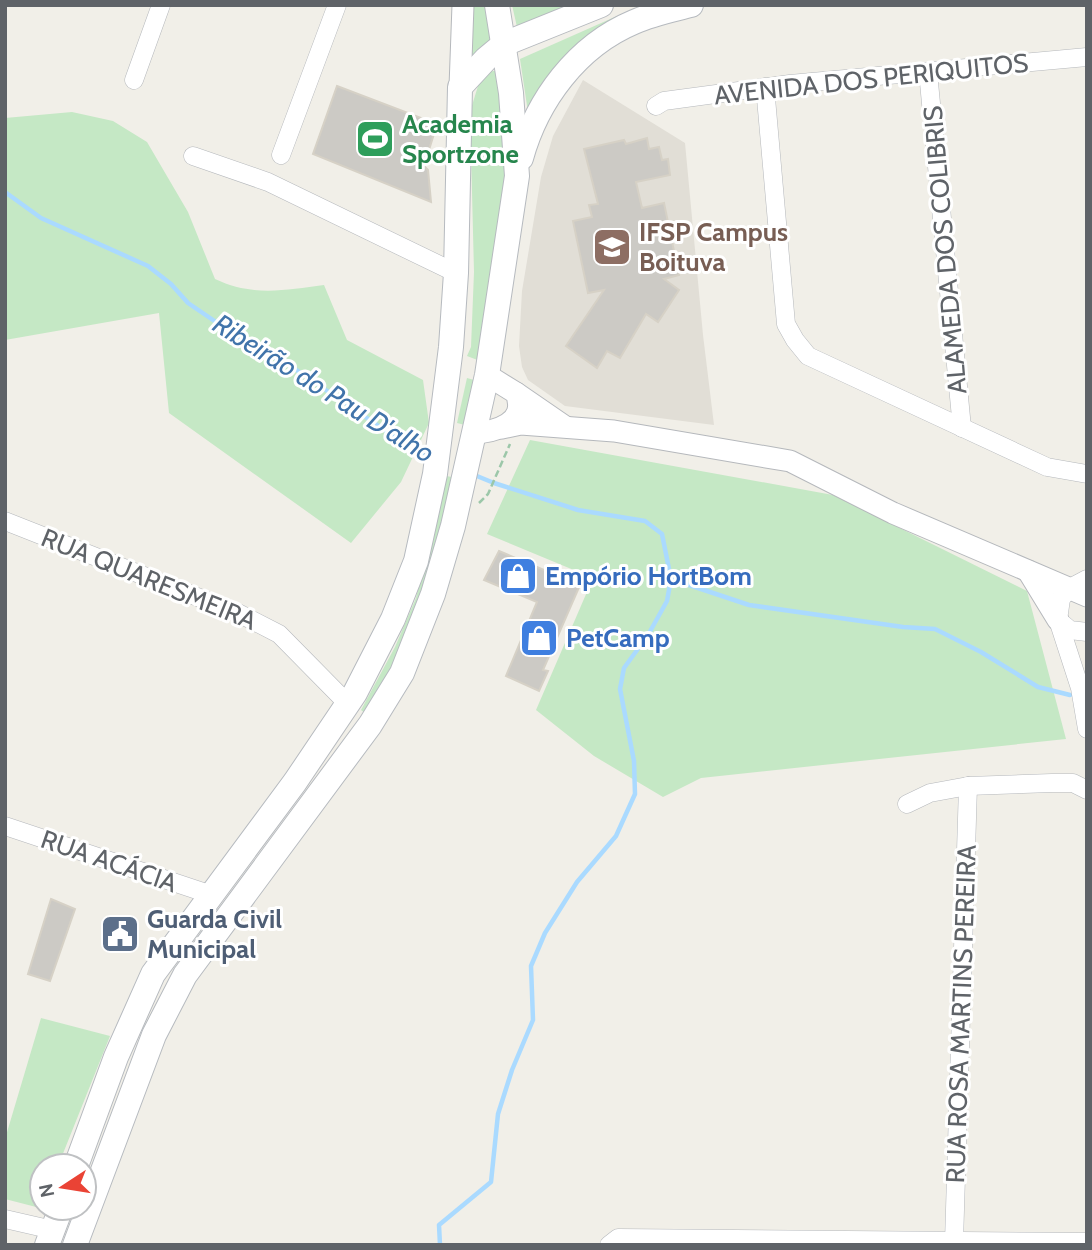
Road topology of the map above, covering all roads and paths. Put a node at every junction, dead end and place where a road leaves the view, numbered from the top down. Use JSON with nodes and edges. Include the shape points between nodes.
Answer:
{"nodes":[{"id":1,"x":161,"y":5,"type":"edge"},
{"id":2,"x":337,"y":5,"type":"edge"},
{"id":3,"x":463,"y":5,"type":"edge"},
{"id":4,"x":497,"y":5,"type":"edge"},
{"id":5,"x":601,"y":5,"type":"edge"},
{"id":6,"x":691,"y":5,"type":"edge"},
{"id":7,"x":504,"y":44,"type":"junction"},
{"id":8,"x":1087,"y":57,"type":"edge"},
{"id":9,"x":929,"y":72,"type":"junction"},
{"id":10,"x":134,"y":80,"type":"dead end"},
{"id":11,"x":460,"y":88,"type":"junction"},
{"id":12,"x":765,"y":88,"type":"junction"},
{"id":13,"x":656,"y":106,"type":"dead end"},
{"id":14,"x":281,"y":155,"type":"dead end"},
{"id":15,"x":193,"y":156,"type":"dead end"},
{"id":16,"x":517,"y":176,"type":"junction"},
{"id":17,"x":456,"y":273,"type":"junction"},
{"id":18,"x":447,"y":375,"type":"junction"},
{"id":19,"x":487,"y":375,"type":"junction"},
{"id":20,"x":516,"y":393,"type":"junction"},
{"id":21,"x":565,"y":427,"type":"junction"},
{"id":22,"x":962,"y":428,"type":"junction"},
{"id":23,"x":441,"y":429,"type":"junction"},
{"id":24,"x":502,"y":429,"type":"junction"},
{"id":25,"x":472,"y":439,"type":"junction"},
{"id":26,"x":496,"y":473,"type":"dead end"},
{"id":27,"x":1087,"y":474,"type":"edge"},
{"id":28,"x":489,"y":492,"type":"dead end"},
{"id":29,"x":5,"y":521,"type":"edge"},
{"id":30,"x":1028,"y":571,"type":"junction"},
{"id":31,"x":1087,"y":579,"type":"edge"},
{"id":32,"x":1077,"y":593,"type":"edge"},
{"id":33,"x":1058,"y":620,"type":"junction"},
{"id":34,"x":1087,"y":632,"type":"edge"},
{"id":35,"x":1087,"y":664,"type":"edge"},
{"id":36,"x":1080,"y":688,"type":"junction"},
{"id":37,"x":348,"y":704,"type":"junction"},
{"id":38,"x":1087,"y":729,"type":"edge"},
{"id":39,"x":968,"y":786,"type":"junction"},
{"id":40,"x":1087,"y":790,"type":"edge"},
{"id":41,"x":907,"y":804,"type":"dead end"},
{"id":42,"x":5,"y":826,"type":"edge"},
{"id":43,"x":212,"y":895,"type":"junction"},
{"id":44,"x":81,"y":1152,"type":"edge"},
{"id":45,"x":5,"y":1219,"type":"edge"},
{"id":46,"x":54,"y":1228,"type":"edge"},
{"id":47,"x":954,"y":1242,"type":"junction"},
{"id":48,"x":1087,"y":1242,"type":"edge"},
{"id":49,"x":75,"y":1245,"type":"edge"},
{"id":50,"x":609,"y":1245,"type":"edge"}],
"edges":[{"from":1,"to":10,"type":"street"},
{"from":2,"to":14,"type":"street"},
{"from":3,"to":11,"type":"street"},
{"from":4,"to":7,"type":"main road"},
{"from":5,"to":7,"type":"main road"},
{"from":6,"to":16,"type":"main road","via":[[630,23],[578,59],[536,118]]},
{"from":7,"to":11,"type":"main road"},
{"from":7,"to":16,"type":"main road"},
{"from":8,"to":9,"type":"street","name":"AVENIDA DOS PERIQUITOS"},
{"from":9,"to":12,"type":"street","name":"AVENIDA DOS PERIQUITOS"},
{"from":9,"to":22,"type":"street","name":"ALAMEDA DOS COLIBRIS"},
{"from":11,"to":17,"type":"main road"},
{"from":12,"to":13,"type":"street","name":"AVENIDA DOS PERIQUITOS","via":[[664,101]]},
{"from":12,"to":22,"type":"street","via":[[786,324],[795,340],[808,356]]},
{"from":15,"to":17,"type":"street","via":[[268,182]]},
{"from":16,"to":19,"type":"main road"},
{"from":17,"to":18,"type":"main road"},
{"from":18,"to":19,"type":"main road","via":[[466,370]]},
{"from":18,"to":23,"type":"main road"},
{"from":19,"to":20,"type":"street"},
{"from":19,"to":25,"type":"main road"},
{"from":20,"to":21,"type":"street"},
{"from":20,"to":24,"type":"street","via":[[517,412]]},
{"from":21,"to":24,"type":"street","via":[[521,424]]},
{"from":21,"to":30,"type":"street","via":[[790,461],[893,513]]},
{"from":22,"to":27,"type":"street","via":[[1047,467]]},
{"from":23,"to":25,"type":"main road"},
{"from":23,"to":37,"type":"main road","via":[[416,561],[393,620]]},
{"from":24,"to":25,"type":"street"},
{"from":25,"to":49,"type":"main road","via":[[444,560],[402,673],[352,750],[185,975],[154,1035]]},
{"from":26,"to":28,"type":"path"},
{"from":29,"to":37,"type":"street","name":"RUA QUARESMEIRA","via":[[238,613],[279,634]]},
{"from":30,"to":32,"type":"street"},
{"from":30,"to":33,"type":"street"},
{"from":31,"to":32,"type":"street"},
{"from":32,"to":33,"type":"street","via":[[1061,599]]},
{"from":33,"to":34,"type":"street","via":[[1070,631]]},
{"from":33,"to":36,"type":"street"},
{"from":35,"to":36,"type":"street"},
{"from":36,"to":38,"type":"street"},
{"from":37,"to":43,"type":"main road"},
{"from":39,"to":40,"type":"street","via":[[1073,783]]},
{"from":39,"to":41,"type":"street","via":[[930,793]]},
{"from":39,"to":47,"type":"street","name":"RUA ROSA MARTINS PEREIRA"},
{"from":42,"to":43,"type":"street","name":"RUA ACÁCIA"},
{"from":43,"to":44,"type":"main road","via":[[153,974]]},
{"from":45,"to":46,"type":"street"},
{"from":47,"to":48,"type":"street"},
{"from":47,"to":50,"type":"street","via":[[618,1238]]}]}
